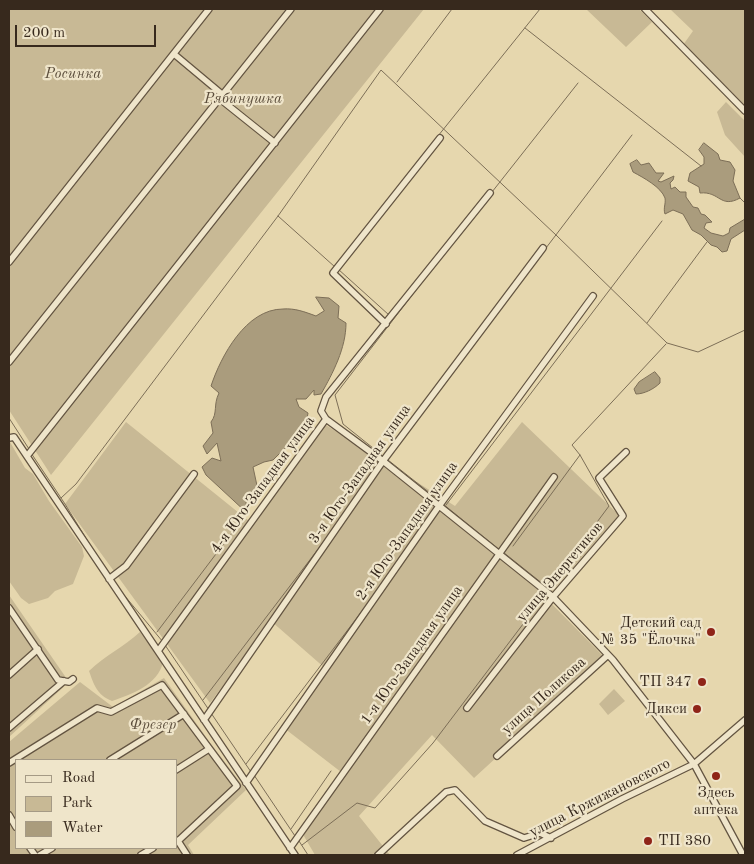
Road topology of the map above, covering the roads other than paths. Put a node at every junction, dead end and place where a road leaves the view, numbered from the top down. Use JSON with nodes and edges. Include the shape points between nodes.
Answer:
{"nodes":[{"id":1,"x":209,"y":9,"type":"edge"},
{"id":2,"x":291,"y":9,"type":"edge"},
{"id":3,"x":380,"y":9,"type":"edge"},
{"id":4,"x":645,"y":9,"type":"edge"},
{"id":5,"x":174,"y":54,"type":"junction"},
{"id":6,"x":222,"y":97,"type":"junction"},
{"id":7,"x":745,"y":111,"type":"edge"},
{"id":8,"x":440,"y":138,"type":"dead end"},
{"id":9,"x":274,"y":142,"type":"junction"},
{"id":10,"x":490,"y":193,"type":"dead end"},
{"id":11,"x":543,"y":248,"type":"dead end"},
{"id":12,"x":9,"y":262,"type":"edge"},
{"id":13,"x":593,"y":296,"type":"dead end"},
{"id":14,"x":386,"y":324,"type":"junction"},
{"id":15,"x":9,"y":362,"type":"edge"},
{"id":16,"x":326,"y":419,"type":"junction"},
{"id":17,"x":9,"y":438,"type":"edge"},
{"id":18,"x":626,"y":452,"type":"dead end"},
{"id":19,"x":27,"y":456,"type":"junction"},
{"id":20,"x":383,"y":461,"type":"junction"},
{"id":21,"x":194,"y":474,"type":"dead end"},
{"id":22,"x":554,"y":478,"type":"dead end"},
{"id":23,"x":439,"y":506,"type":"junction"},
{"id":24,"x":499,"y":554,"type":"junction"},
{"id":25,"x":110,"y":579,"type":"junction"},
{"id":26,"x":553,"y":597,"type":"junction"},
{"id":27,"x":9,"y":608,"type":"edge"},
{"id":28,"x":38,"y":650,"type":"junction"},
{"id":29,"x":158,"y":652,"type":"junction"},
{"id":30,"x":608,"y":655,"type":"junction"},
{"id":31,"x":9,"y":675,"type":"edge"},
{"id":32,"x":73,"y":678,"type":"dead end"},
{"id":33,"x":64,"y":681,"type":"junction"},
{"id":34,"x":466,"y":708,"type":"dead end"},
{"id":35,"x":184,"y":714,"type":"junction"},
{"id":36,"x":204,"y":720,"type":"junction"},
{"id":37,"x":745,"y":720,"type":"edge"},
{"id":38,"x":9,"y":728,"type":"edge"},
{"id":39,"x":212,"y":732,"type":"junction"},
{"id":40,"x":201,"y":737,"type":"junction"},
{"id":41,"x":209,"y":749,"type":"junction"},
{"id":42,"x":497,"y":756,"type":"dead end"},
{"id":43,"x":15,"y":759,"type":"edge"},
{"id":44,"x":112,"y":759,"type":"edge"},
{"id":45,"x":694,"y":764,"type":"junction"},
{"id":46,"x":178,"y":769,"type":"edge"},
{"id":47,"x":246,"y":783,"type":"junction"},
{"id":48,"x":9,"y":815,"type":"edge"},
{"id":49,"x":15,"y":823,"type":"edge"},
{"id":50,"x":551,"y":838,"type":"junction"},
{"id":51,"x":178,"y":839,"type":"edge"},
{"id":52,"x":178,"y":842,"type":"edge"},
{"id":53,"x":290,"y":848,"type":"junction"},
{"id":54,"x":151,"y":849,"type":"edge"},
{"id":55,"x":140,"y":855,"type":"edge"},
{"id":56,"x":187,"y":855,"type":"edge"},
{"id":57,"x":295,"y":855,"type":"edge"},
{"id":58,"x":378,"y":855,"type":"edge"},
{"id":59,"x":517,"y":855,"type":"edge"},
{"id":60,"x":742,"y":855,"type":"edge"}],
"edges":[{"from":1,"to":5,"type":"street"},
{"from":2,"to":6,"type":"street"},
{"from":3,"to":9,"type":"street"},
{"from":4,"to":7,"type":"street"},
{"from":5,"to":6,"type":"street"},
{"from":5,"to":12,"type":"street"},
{"from":6,"to":9,"type":"street"},
{"from":6,"to":15,"type":"street"},
{"from":8,"to":14,"type":"street","via":[[333,273]]},
{"from":9,"to":19,"type":"street"},
{"from":10,"to":14,"type":"street","name":"4-я Юго-Западная улица"},
{"from":11,"to":20,"type":"street","name":"3-я Юго-Западная улица"},
{"from":13,"to":23,"type":"street","name":"2-я Юго-Западная улица"},
{"from":14,"to":16,"type":"street","name":"4-я Юго-Западная улица","via":[[326,397],[321,411]]},
{"from":16,"to":20,"type":"street"},
{"from":16,"to":29,"type":"street","name":"4-я Юго-Западная улица"},
{"from":17,"to":19,"type":"street","via":[[14,437]]},
{"from":18,"to":26,"type":"street","name":"улица Энергетиков","via":[[599,478],[623,516]]},
{"from":19,"to":25,"type":"street"},
{"from":20,"to":23,"type":"street"},
{"from":20,"to":36,"type":"street","name":"3-я Юго-Западная улица"},
{"from":21,"to":25,"type":"street","via":[[126,566]]},
{"from":22,"to":24,"type":"street","name":"1-я Юго-Западная улица"},
{"from":23,"to":24,"type":"street"},
{"from":23,"to":47,"type":"street","name":"2-я Юго-Западная улица"},
{"from":24,"to":26,"type":"street"},
{"from":24,"to":53,"type":"street","name":"1-я Юго-Западная улица"},
{"from":25,"to":29,"type":"street"},
{"from":26,"to":30,"type":"street"},
{"from":26,"to":34,"type":"street","name":"улица Энергетиков"},
{"from":27,"to":28,"type":"street"},
{"from":28,"to":31,"type":"street"},
{"from":28,"to":33,"type":"street","via":[[58,680]]},
{"from":29,"to":36,"type":"street"},
{"from":30,"to":42,"type":"street","name":"улица Поликова"},
{"from":30,"to":45,"type":"street"},
{"from":32,"to":33,"type":"street","via":[[69,682]]},
{"from":33,"to":38,"type":"street"},
{"from":35,"to":40,"type":"street"},
{"from":35,"to":43,"type":"street","via":[[162,684],[111,712],[97,708]]},
{"from":35,"to":44,"type":"street"},
{"from":36,"to":39,"type":"street"},
{"from":37,"to":45,"type":"street","name":"улица Кржижановского"},
{"from":39,"to":40,"type":"street"},
{"from":39,"to":47,"type":"street"},
{"from":40,"to":41,"type":"street"},
{"from":41,"to":46,"type":"street"},
{"from":41,"to":51,"type":"street","via":[[237,786]]},
{"from":45,"to":50,"type":"street","name":"улица Кржижановского"},
{"from":45,"to":60,"type":"street"},
{"from":47,"to":53,"type":"street"},
{"from":48,"to":49,"type":"street"},
{"from":50,"to":58,"type":"street","via":[[540,833],[524,838],[485,821],[455,790],[446,792]]},
{"from":50,"to":59,"type":"street","name":"улица Кржижановского"},
{"from":52,"to":56,"type":"street"},
{"from":53,"to":57,"type":"street"},
{"from":54,"to":55,"type":"street"}]}
